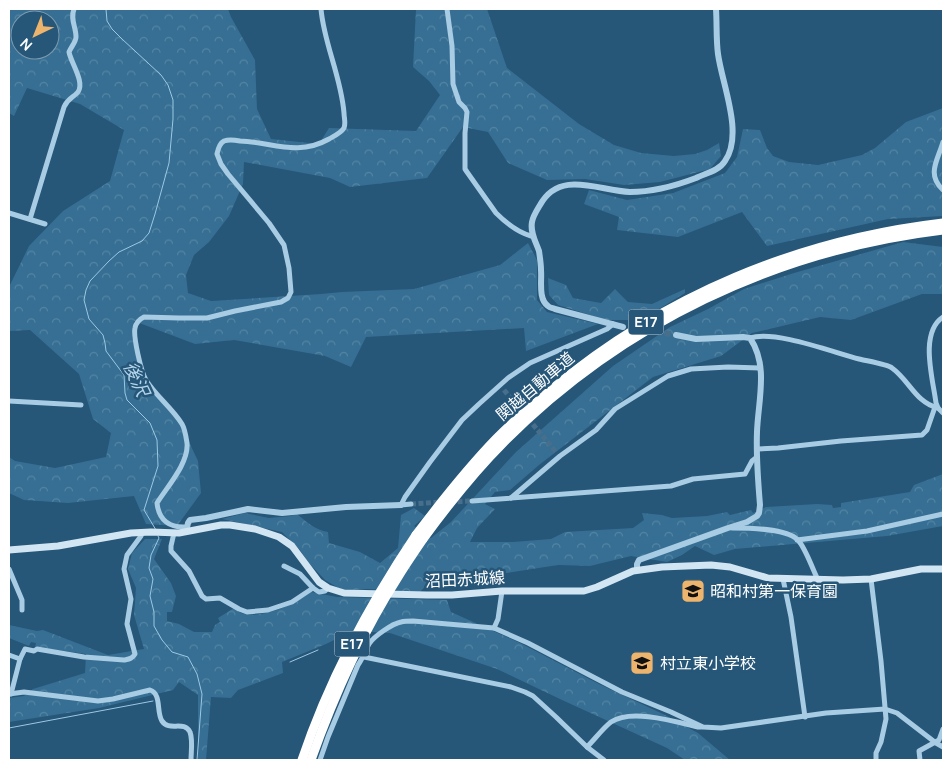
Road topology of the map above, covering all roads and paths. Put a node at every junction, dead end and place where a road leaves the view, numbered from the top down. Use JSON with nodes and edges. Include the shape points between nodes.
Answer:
{"nodes":[{"id":1,"x":74,"y":9,"type":"edge"},
{"id":2,"x":321,"y":9,"type":"edge"},
{"id":3,"x":447,"y":9,"type":"edge"},
{"id":4,"x":716,"y":9,"type":"edge"},
{"id":5,"x":943,"y":142,"type":"edge"},
{"id":6,"x":943,"y":190,"type":"edge"},
{"id":7,"x":9,"y":213,"type":"edge"},
{"id":8,"x":30,"y":220,"type":"junction"},
{"id":9,"x":943,"y":223,"type":"edge"},
{"id":10,"x":45,"y":224,"type":"dead end"},
{"id":11,"x":943,"y":230,"type":"edge"},
{"id":12,"x":533,"y":235,"type":"junction"},
{"id":13,"x":943,"y":317,"type":"edge"},
{"id":14,"x":612,"y":324,"type":"junction"},
{"id":15,"x":623,"y":327,"type":"dead end"},
{"id":16,"x":676,"y":335,"type":"tunnel mouth"},
{"id":17,"x":750,"y":338,"type":"junction"},
{"id":18,"x":760,"y":368,"type":"junction"},
{"id":19,"x":499,"y":385,"type":"junction"},
{"id":20,"x":504,"y":390,"type":"tunnel mouth"},
{"id":21,"x":9,"y":401,"type":"edge"},
{"id":22,"x":81,"y":405,"type":"dead end"},
{"id":23,"x":937,"y":408,"type":"junction"},
{"id":24,"x":943,"y":413,"type":"edge"},
{"id":25,"x":757,"y":449,"type":"junction"},
{"id":26,"x":556,"y":452,"type":"tunnel mouth"},
{"id":27,"x":560,"y":456,"type":"junction"},
{"id":28,"x":757,"y":457,"type":"junction"},
{"id":29,"x":510,"y":498,"type":"junction"},
{"id":30,"x":472,"y":501,"type":"tunnel mouth"},
{"id":31,"x":411,"y":504,"type":"tunnel mouth"},
{"id":32,"x":401,"y":506,"type":"junction"},
{"id":33,"x":943,"y":514,"type":"edge"},
{"id":34,"x":728,"y":528,"type":"junction"},
{"id":35,"x":186,"y":530,"type":"junction"},
{"id":36,"x":142,"y":533,"type":"junction"},
{"id":37,"x":170,"y":533,"type":"junction"},
{"id":38,"x":420,"y":537,"type":"junction"},
{"id":39,"x":798,"y":540,"type":"junction"},
{"id":40,"x":9,"y":550,"type":"edge"},
{"id":41,"x":284,"y":566,"type":"dead end"},
{"id":42,"x":9,"y":569,"type":"edge"},
{"id":43,"x":943,"y":569,"type":"edge"},
{"id":44,"x":638,"y":570,"type":"junction"},
{"id":45,"x":871,"y":579,"type":"junction"},
{"id":46,"x":783,"y":580,"type":"junction"},
{"id":47,"x":818,"y":580,"type":"junction"},
{"id":48,"x":313,"y":588,"type":"junction"},
{"id":49,"x":328,"y":588,"type":"junction"},
{"id":50,"x":502,"y":591,"type":"junction"},
{"id":51,"x":22,"y":610,"type":"dead end"},
{"id":52,"x":494,"y":628,"type":"junction"},
{"id":53,"x":9,"y":655,"type":"edge"},
{"id":54,"x":364,"y":656,"type":"junction"},
{"id":55,"x":20,"y":660,"type":"junction"},
{"id":56,"x":10,"y":694,"type":"edge"},
{"id":57,"x":885,"y":709,"type":"junction"},
{"id":58,"x":805,"y":716,"type":"junction"},
{"id":59,"x":703,"y":727,"type":"junction"},
{"id":60,"x":943,"y":729,"type":"edge"},
{"id":61,"x":936,"y":743,"type":"junction"},
{"id":62,"x":587,"y":747,"type":"junction"},
{"id":63,"x":943,"y":747,"type":"edge"},
{"id":64,"x":191,"y":760,"type":"edge"},
{"id":65,"x":302,"y":760,"type":"edge"},
{"id":66,"x":311,"y":760,"type":"edge"},
{"id":67,"x":320,"y":760,"type":"edge"},
{"id":68,"x":604,"y":760,"type":"edge"},
{"id":69,"x":876,"y":760,"type":"edge"},
{"id":70,"x":920,"y":760,"type":"edge"}],
"edges":[{"from":1,"to":8,"type":"street","via":[[72,17],[76,36],[69,52],[80,87],[66,101]]},
{"from":2,"to":35,"type":"street","via":[[343,101],[343,130],[312,147],[224,141],[217,154],[228,174],[284,244],[291,292],[288,298],[207,318],[144,317],[139,319],[135,328],[144,378],[183,425],[187,444],[181,466],[157,503],[157,509],[167,524]]},
{"from":3,"to":12,"type":"street","via":[[454,84],[466,112],[465,169],[501,218],[519,231]]},
{"from":4,"to":12,"type":"street","via":[[718,55],[730,105],[733,136],[724,163],[684,182],[645,192],[578,184],[560,186],[541,203],[532,221]]},
{"from":5,"to":6,"type":"street","via":[[934,169]]},
{"from":7,"to":8,"type":"street"},
{"from":8,"to":10,"type":"street"},
{"from":9,"to":38,"type":"highway","name":"関越自動車道","number":"E17","via":[[870,234],[796,254],[721,283],[656,316],[593,356],[530,407],[469,468],[440,503]]},
{"from":11,"to":38,"type":"highway","name":"関越自動車道","number":"E17","via":[[872,242],[796,262],[726,289],[660,322],[598,362],[536,412],[474,474]]},
{"from":12,"to":14,"type":"street","via":[[539,252],[545,303],[555,309]]},
{"from":13,"to":23,"type":"street","via":[[935,326],[928,354]]},
{"from":14,"to":15,"type":"street"},
{"from":14,"to":19,"type":"street","via":[[530,363]]},
{"from":16,"to":17,"type":"street","via":[[696,339]]},
{"from":17,"to":18,"type":"street"},
{"from":17,"to":23,"type":"street","via":[[790,340],[889,366],[919,398]]},
{"from":18,"to":25,"type":"street"},
{"from":18,"to":27,"type":"street","via":[[691,370],[668,376],[615,409],[596,430]]},
{"from":19,"to":20,"type":"street"},
{"from":19,"to":32,"type":"street","via":[[462,420]]},
{"from":21,"to":22,"type":"street"},
{"from":23,"to":24,"type":"street"},
{"from":23,"to":25,"type":"street","via":[[924,434]]},
{"from":25,"to":28,"type":"street"},
{"from":26,"to":27,"type":"street"},
{"from":27,"to":29,"type":"street"},
{"from":28,"to":29,"type":"street","via":[[742,475],[693,479],[671,486]]},
{"from":28,"to":34,"type":"street","via":[[759,513],[747,522]]},
{"from":29,"to":30,"type":"street"},
{"from":31,"to":32,"type":"street"},
{"from":32,"to":35,"type":"street","via":[[282,513],[248,509],[190,520]]},
{"from":33,"to":39,"type":"street","via":[[867,531]]},
{"from":34,"to":39,"type":"street","via":[[773,531]]},
{"from":34,"to":44,"type":"street","via":[[639,560]]},
{"from":35,"to":37,"type":"main road"},
{"from":35,"to":49,"type":"main road","via":[[230,525],[274,535],[292,546],[314,577]]},
{"from":36,"to":37,"type":"main road"},
{"from":36,"to":40,"type":"main road"},
{"from":36,"to":55,"type":"street","via":[[127,555],[124,569],[131,600],[127,624],[133,657],[124,660],[84,657],[37,649],[25,650]]},
{"from":37,"to":48,"type":"street","via":[[172,553],[206,599],[220,598],[247,612],[268,610],[292,602]]},
{"from":38,"to":65,"type":"highway","name":"関越自動車道","number":"E17","bridge":true,"via":[[390,574],[361,625]]},
{"from":38,"to":66,"type":"highway","name":"関越自動車道","number":"E17","bridge":true,"via":[[352,662]]},
{"from":39,"to":47,"type":"street"},
{"from":41,"to":48,"type":"street","via":[[300,574]]},
{"from":42,"to":51,"type":"street","via":[[22,600]]},
{"from":43,"to":45,"type":"main road","name":"沼田赤城線","via":[[922,569]]},
{"from":44,"to":46,"type":"main road","name":"沼田赤城線","via":[[711,565]]},
{"from":44,"to":50,"type":"main road","name":"沼田赤城線","via":[[584,591]]},
{"from":45,"to":47,"type":"main road","name":"沼田赤城線"},
{"from":45,"to":57,"type":"street"},
{"from":46,"to":47,"type":"main road","name":"沼田赤城線"},
{"from":46,"to":58,"type":"street"},
{"from":48,"to":49,"type":"street","via":[[319,592]]},
{"from":49,"to":50,"type":"main road","name":"沼田赤城線","via":[[344,593],[427,596]]},
{"from":50,"to":52,"type":"street"},
{"from":52,"to":54,"type":"street","via":[[413,620],[400,622],[372,639]]},
{"from":52,"to":59,"type":"street","via":[[622,692]]},
{"from":53,"to":55,"type":"street"},
{"from":54,"to":62,"type":"street","via":[[525,692]]},
{"from":54,"to":67,"type":"street"},
{"from":55,"to":56,"type":"street"},
{"from":56,"to":64,"type":"street","via":[[24,692],[98,701],[152,690],[157,696],[162,722],[170,727],[182,726],[189,732]]},
{"from":57,"to":58,"type":"street"},
{"from":57,"to":61,"type":"street","via":[[897,713]]},
{"from":57,"to":69,"type":"street","via":[[884,730]]},
{"from":58,"to":59,"type":"street","via":[[722,728]]},
{"from":59,"to":62,"type":"street","via":[[660,718],[625,717],[612,721]]},
{"from":60,"to":61,"type":"street"},
{"from":61,"to":63,"type":"street"},
{"from":61,"to":70,"type":"street","via":[[920,750]]},
{"from":62,"to":68,"type":"street"}]}
